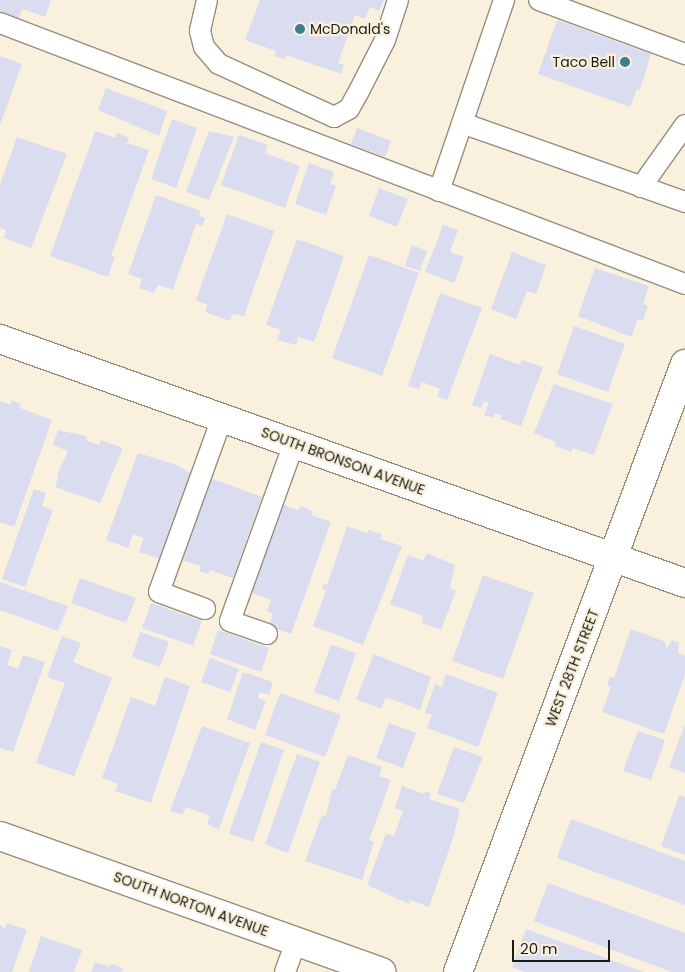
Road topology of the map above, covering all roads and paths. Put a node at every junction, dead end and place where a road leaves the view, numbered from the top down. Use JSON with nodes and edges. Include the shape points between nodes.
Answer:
{"nodes":[{"id":1,"x":207,"y":0,"type":"edge"},
{"id":2,"x":398,"y":0,"type":"edge"},
{"id":3,"x":504,"y":0,"type":"edge"},
{"id":4,"x":539,"y":0,"type":"edge"},
{"id":5,"x":0,"y":24,"type":"edge"},
{"id":6,"x":685,"y":54,"type":"edge"},
{"id":7,"x":462,"y":123,"type":"junction"},
{"id":8,"x":685,"y":125,"type":"edge"},
{"id":9,"x":641,"y":187,"type":"junction"},
{"id":10,"x":439,"y":190,"type":"junction"},
{"id":11,"x":685,"y":202,"type":"edge"},
{"id":12,"x":685,"y":284,"type":"edge"},
{"id":13,"x":0,"y":339,"type":"edge"},
{"id":14,"x":685,"y":364,"type":"edge"},
{"id":15,"x":222,"y":418,"type":"junction"},
{"id":16,"x":294,"y":443,"type":"junction"},
{"id":17,"x":614,"y":557,"type":"junction"},
{"id":18,"x":685,"y":583,"type":"edge"},
{"id":19,"x":206,"y":609,"type":"dead end"},
{"id":20,"x":268,"y":634,"type":"dead end"},
{"id":21,"x":0,"y":836,"type":"edge"},
{"id":22,"x":296,"y":942,"type":"junction"},
{"id":23,"x":285,"y":972,"type":"edge"},
{"id":24,"x":382,"y":972,"type":"edge"},
{"id":25,"x":458,"y":972,"type":"edge"}],
"edges":[{"from":1,"to":2,"type":"lane","via":[[200,31],[204,47],[219,64],[334,117],[349,109],[358,93],[385,40]]},
{"from":3,"to":7,"type":"lane"},
{"from":4,"to":6,"type":"lane"},
{"from":5,"to":10,"type":"lane"},
{"from":7,"to":9,"type":"lane"},
{"from":7,"to":10,"type":"lane"},
{"from":8,"to":9,"type":"lane"},
{"from":9,"to":11,"type":"lane"},
{"from":10,"to":12,"type":"lane"},
{"from":13,"to":15,"type":"street","name":"SOUTH BRONSON AVENUE"},
{"from":14,"to":17,"type":"street","name":"WEST 28TH STREET"},
{"from":15,"to":16,"type":"street","name":"SOUTH BRONSON AVENUE"},
{"from":15,"to":19,"type":"lane","via":[[160,592]]},
{"from":16,"to":17,"type":"street","name":"SOUTH BRONSON AVENUE"},
{"from":16,"to":20,"type":"lane","via":[[230,621]]},
{"from":17,"to":18,"type":"street","name":"SOUTH BRONSON AVENUE"},
{"from":17,"to":25,"type":"street","name":"WEST 28TH STREET"},
{"from":21,"to":22,"type":"street","name":"SOUTH NORTON AVENUE"},
{"from":22,"to":23,"type":"lane"},
{"from":22,"to":24,"type":"street","name":"SOUTH NORTON AVENUE"}]}
